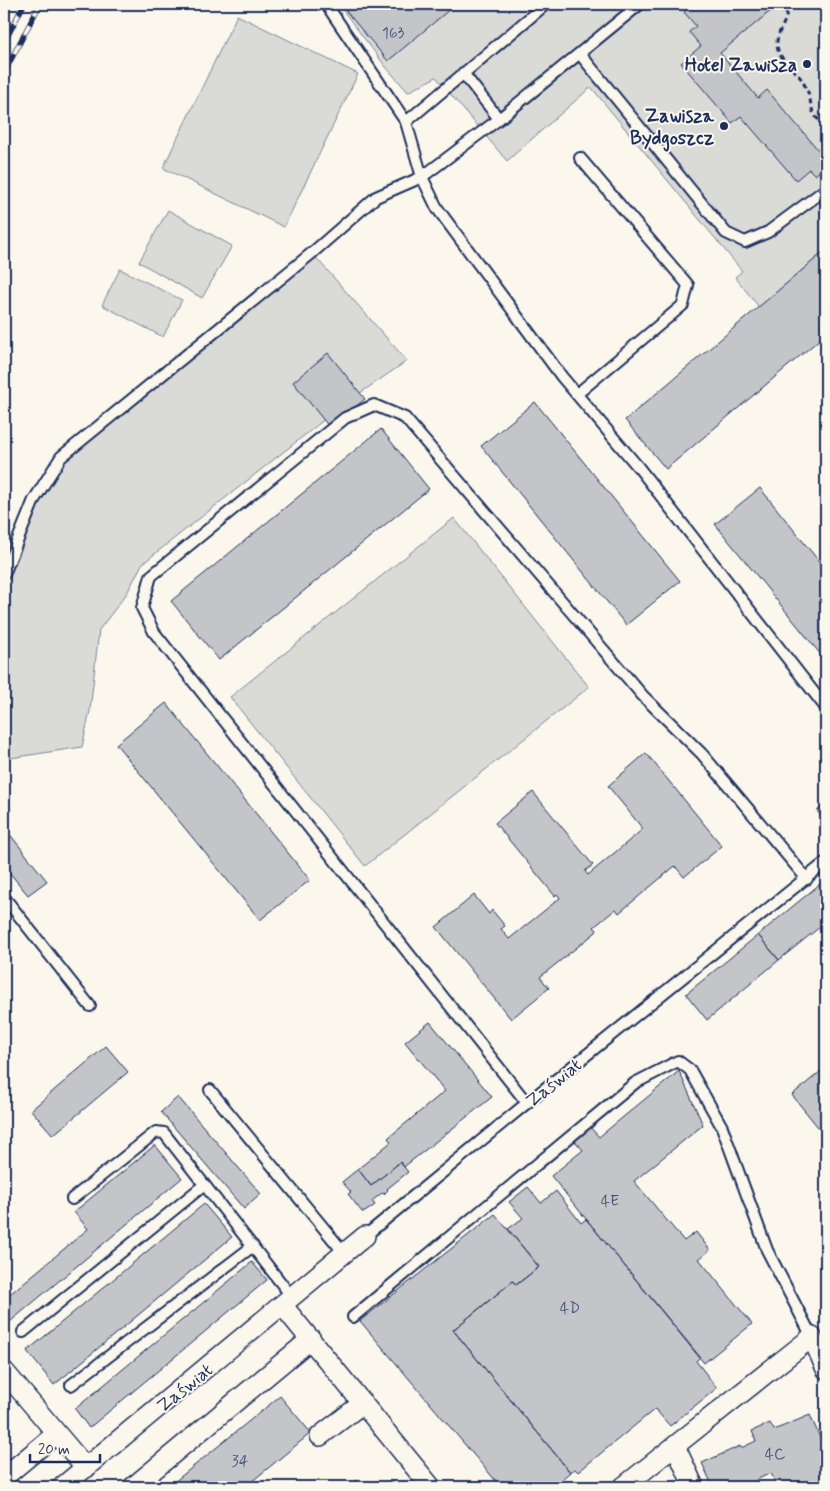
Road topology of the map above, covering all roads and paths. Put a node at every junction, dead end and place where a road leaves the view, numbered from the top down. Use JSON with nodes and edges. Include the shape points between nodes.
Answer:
{"nodes":[{"id":1,"x":326,"y":4,"type":"edge"},
{"id":2,"x":546,"y":4,"type":"edge"},
{"id":3,"x":640,"y":4,"type":"edge"},
{"id":4,"x":784,"y":4,"type":"edge"},
{"id":5,"x":580,"y":54,"type":"junction"},
{"id":6,"x":463,"y":73,"type":"junction"},
{"id":7,"x":499,"y":119,"type":"junction"},
{"id":8,"x":406,"y":122,"type":"junction"},
{"id":9,"x":826,"y":122,"type":"edge"},
{"id":10,"x":580,"y":158,"type":"dead end"},
{"id":11,"x":422,"y":177,"type":"junction"},
{"id":12,"x":826,"y":189,"type":"edge"},
{"id":13,"x":577,"y":394,"type":"junction"},
{"id":14,"x":4,"y":574,"type":"edge"},
{"id":15,"x":826,"y":708,"type":"edge"},
{"id":16,"x":826,"y":862,"type":"edge"},
{"id":17,"x":807,"y":879,"type":"junction"},
{"id":18,"x":4,"y":897,"type":"edge"},
{"id":19,"x":90,"y":1006,"type":"dead end"},
{"id":20,"x":210,"y":1090,"type":"dead end"},
{"id":21,"x":528,"y":1103,"type":"junction"},
{"id":22,"x":204,"y":1185,"type":"junction"},
{"id":23,"x":72,"y":1199,"type":"dead end"},
{"id":24,"x":365,"y":1236,"type":"joint"},
{"id":25,"x":253,"y":1246,"type":"junction"},
{"id":26,"x":345,"y":1254,"type":"junction"},
{"id":27,"x":288,"y":1301,"type":"junction"},
{"id":28,"x":354,"y":1316,"type":"dead end"},
{"id":29,"x":23,"y":1332,"type":"dead end"},
{"id":30,"x":812,"y":1337,"type":"junction"},
{"id":31,"x":311,"y":1339,"type":"junction"},
{"id":32,"x":826,"y":1369,"type":"edge"},
{"id":33,"x":4,"y":1371,"type":"edge"},
{"id":34,"x":71,"y":1385,"type":"dead end"},
{"id":35,"x":363,"y":1403,"type":"junction"},
{"id":36,"x":56,"y":1434,"type":"junction"},
{"id":37,"x":320,"y":1436,"type":"dead end"},
{"id":38,"x":675,"y":1446,"type":"junction"},
{"id":39,"x":86,"y":1468,"type":"junction"},
{"id":40,"x":4,"y":1477,"type":"edge"},
{"id":41,"x":62,"y":1487,"type":"edge"},
{"id":42,"x":133,"y":1487,"type":"edge"},
{"id":43,"x":431,"y":1487,"type":"edge"},
{"id":44,"x":623,"y":1487,"type":"edge"},
{"id":45,"x":694,"y":1487,"type":"edge"}],
"edges":[{"from":1,"to":8,"type":"lane"},
{"from":2,"to":6,"type":"lane"},
{"from":3,"to":5,"type":"lane"},
{"from":4,"to":9,"type":"path","via":[[787,17],[777,45],[784,62],[799,76],[808,91],[811,110],[821,122]]},
{"from":5,"to":7,"type":"lane"},
{"from":5,"to":12,"type":"lane","via":[[726,233],[745,242],[768,232]]},
{"from":6,"to":7,"type":"lane"},
{"from":6,"to":8,"type":"lane"},
{"from":7,"to":11,"type":"lane"},
{"from":8,"to":11,"type":"lane"},
{"from":10,"to":13,"type":"lane","via":[[688,285],[684,305]]},
{"from":11,"to":13,"type":"lane","via":[[437,208]]},
{"from":11,"to":14,"type":"lane","via":[[376,196],[312,253],[61,457],[34,500]]},
{"from":13,"to":15,"type":"lane","via":[[639,468]]},
{"from":16,"to":17,"type":"lane","name":"Zaświat"},
{"from":17,"to":21,"type":"lane","name":"Zaświat"},
{"from":17,"to":21,"type":"lane","via":[[702,754],[643,696],[405,418],[374,405],[345,418],[151,576],[142,608],[154,632]]},
{"from":18,"to":19,"type":"lane"},
{"from":20,"to":26,"type":"lane"},
{"from":21,"to":24,"type":"lane","name":"Zaświat"},
{"from":22,"to":23,"type":"lane","via":[[164,1133],[156,1132]]},
{"from":22,"to":25,"type":"lane"},
{"from":22,"to":29,"type":"lane"},
{"from":24,"to":26,"type":"street","name":"Zaświat"},
{"from":25,"to":27,"type":"lane"},
{"from":25,"to":34,"type":"lane"},
{"from":26,"to":27,"type":"street","name":"Zaświat"},
{"from":27,"to":31,"type":"street"},
{"from":27,"to":39,"type":"street","name":"Zaświat"},
{"from":28,"to":30,"type":"lane","via":[[635,1083],[678,1061],[690,1070],[722,1127],[767,1250]]},
{"from":30,"to":32,"type":"street"},
{"from":30,"to":38,"type":"street"},
{"from":31,"to":35,"type":"street"},
{"from":31,"to":42,"type":"street"},
{"from":33,"to":36,"type":"street"},
{"from":35,"to":37,"type":"street"},
{"from":35,"to":43,"type":"street"},
{"from":36,"to":39,"type":"street"},
{"from":36,"to":40,"type":"street"},
{"from":38,"to":44,"type":"street"},
{"from":38,"to":45,"type":"street"},
{"from":39,"to":41,"type":"street","name":"Zaświat"}]}
